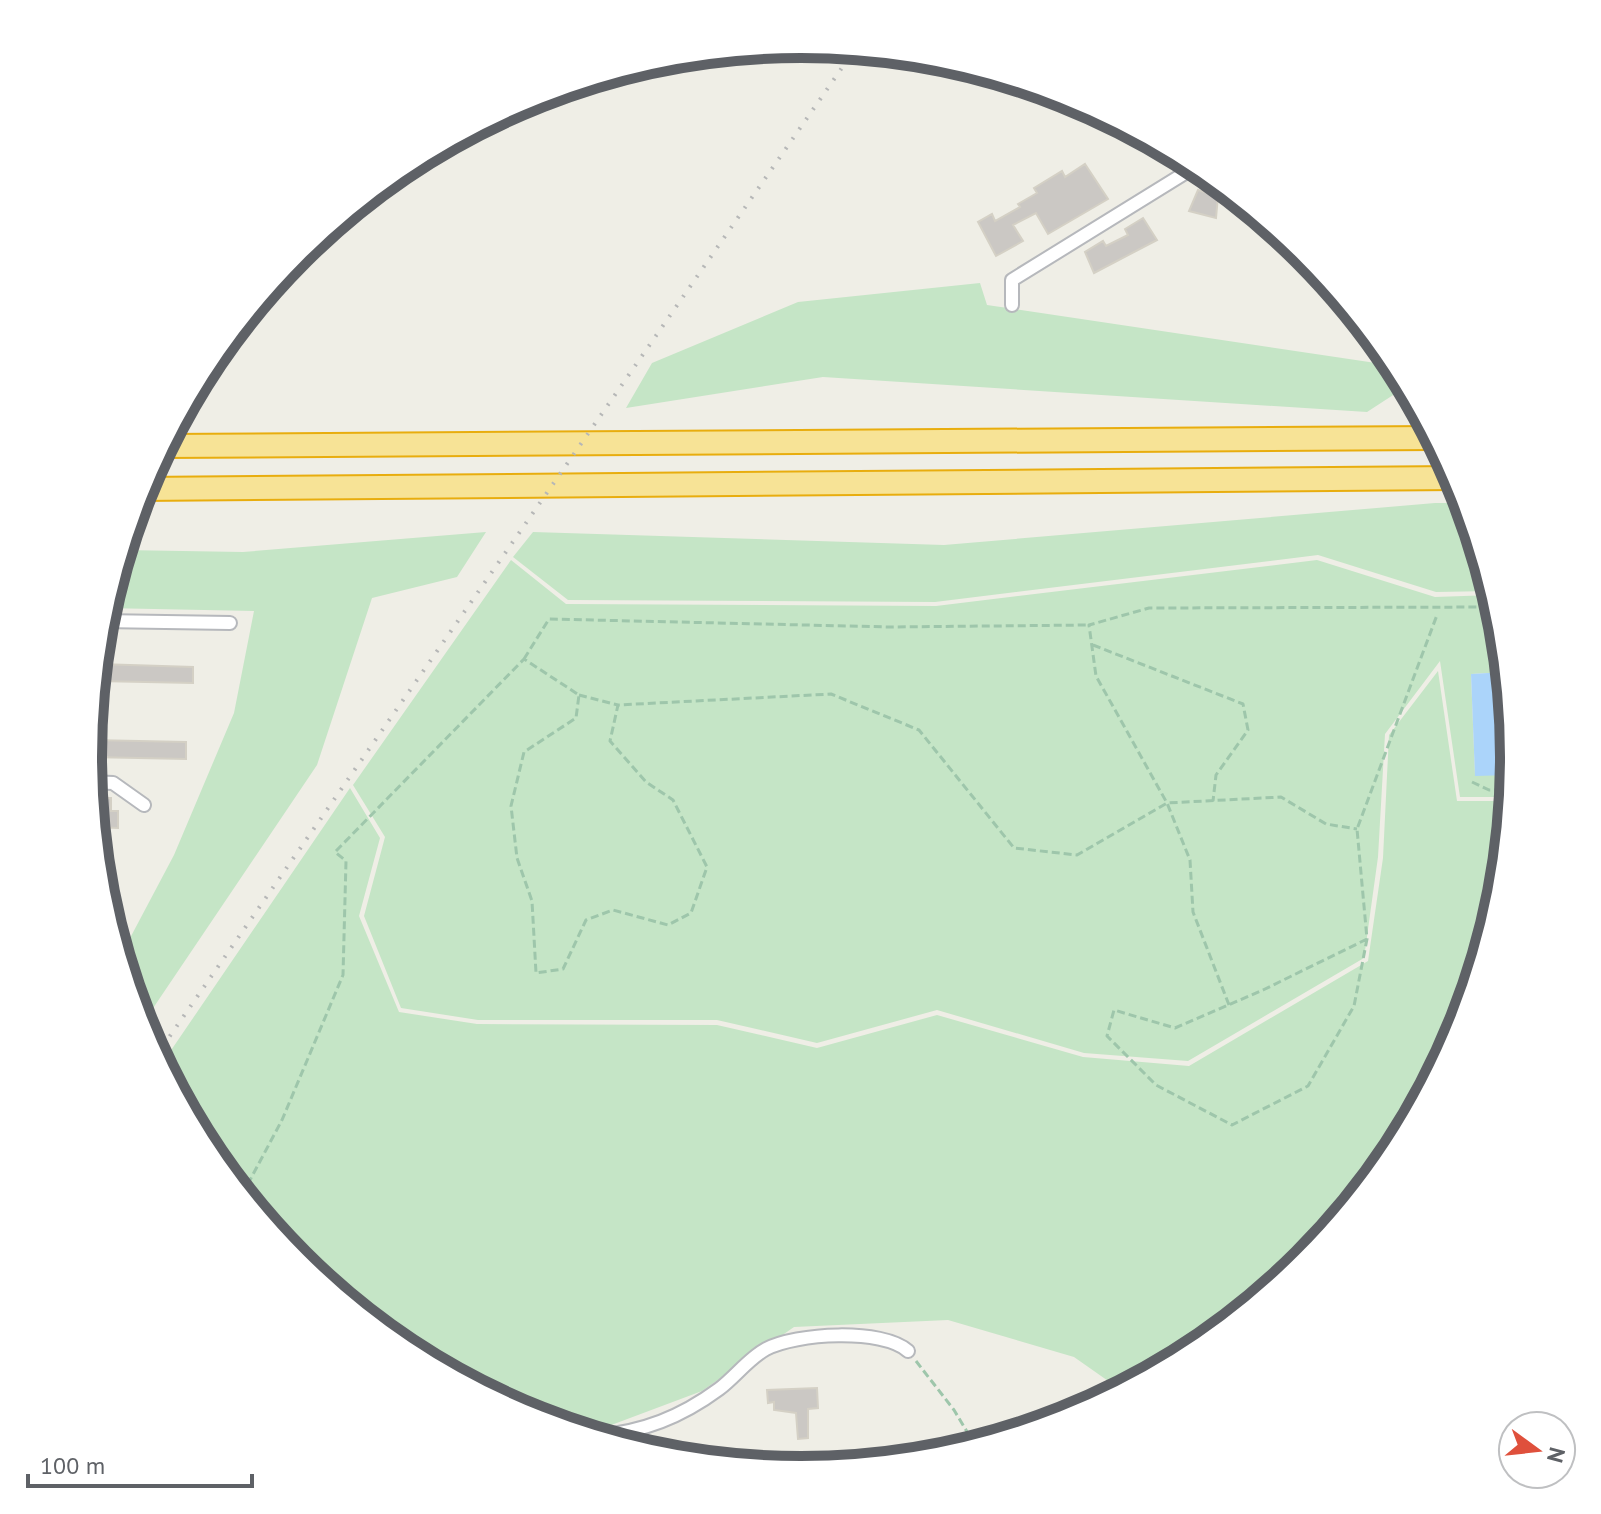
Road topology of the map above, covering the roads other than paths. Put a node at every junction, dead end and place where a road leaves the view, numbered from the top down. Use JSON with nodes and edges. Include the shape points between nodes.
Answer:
{"nodes":[{"id":1,"x":1185,"y":173,"type":"edge"},
{"id":2,"x":1012,"y":305,"type":"dead end"},
{"id":3,"x":1422,"y":438,"type":"edge"},
{"id":4,"x":175,"y":446,"type":"edge"},
{"id":5,"x":1441,"y":478,"type":"edge"},
{"id":6,"x":156,"y":489,"type":"edge"},
{"id":7,"x":115,"y":621,"type":"edge"},
{"id":8,"x":230,"y":623,"type":"dead end"},
{"id":9,"x":103,"y":783,"type":"edge"},
{"id":10,"x":144,"y":805,"type":"dead end"},
{"id":11,"x":908,"y":1351,"type":"road end"},
{"id":12,"x":625,"y":1433,"type":"edge"}],
"edges":[{"from":1,"to":2,"type":"street","via":[[1012,280]]},
{"from":3,"to":4,"type":"highway"},
{"from":5,"to":6,"type":"highway"},
{"from":7,"to":8,"type":"street"},
{"from":9,"to":10,"type":"street","via":[[113,783]]},
{"from":11,"to":12,"type":"street","via":[[888,1340],[844,1336],[767,1348],[720,1388],[661,1423]]}]}
